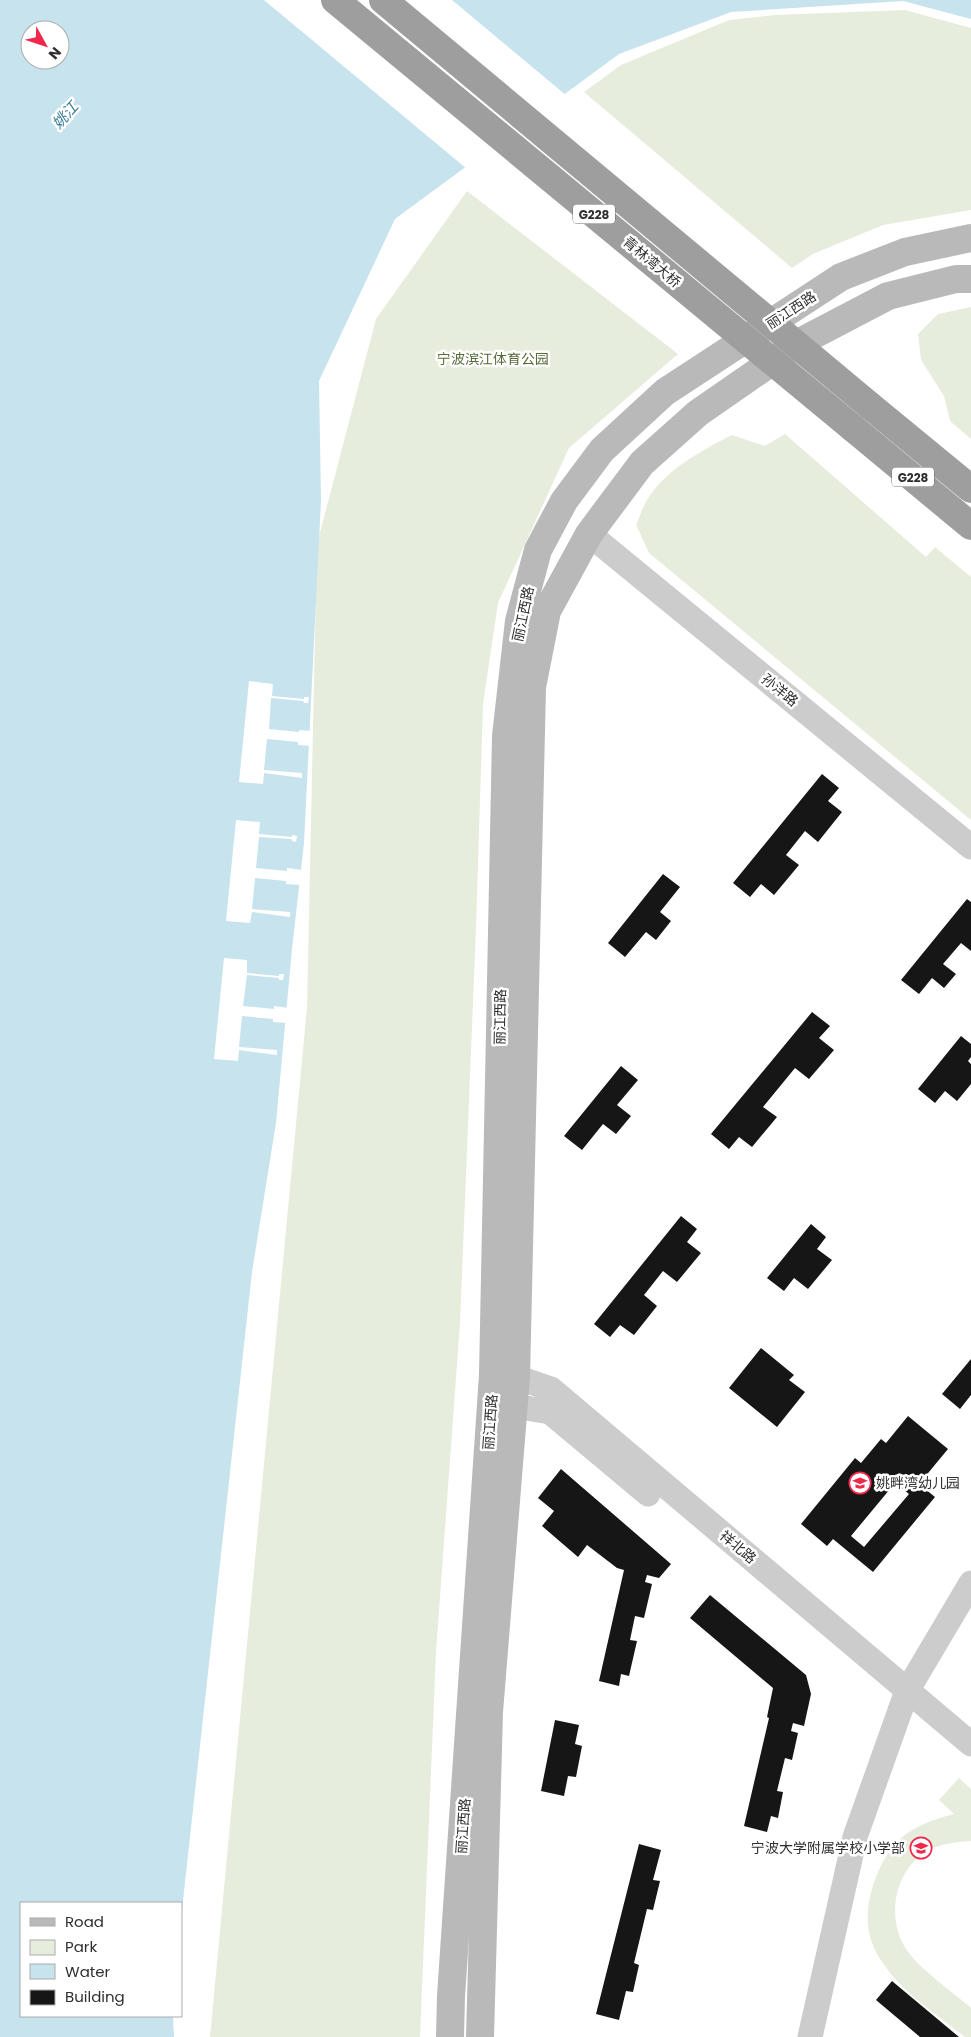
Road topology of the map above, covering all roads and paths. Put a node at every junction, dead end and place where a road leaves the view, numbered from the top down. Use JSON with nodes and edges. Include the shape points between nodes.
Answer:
{"nodes":[{"id":1,"x":335,"y":0,"type":"edge"},
{"id":2,"x":383,"y":0,"type":"edge"},
{"id":3,"x":971,"y":238,"type":"edge"},
{"id":4,"x":971,"y":279,"type":"edge"},
{"id":5,"x":971,"y":489,"type":"edge"},
{"id":6,"x":971,"y":526,"type":"edge"},
{"id":7,"x":589,"y":534,"type":"junction"},
{"id":8,"x":971,"y":846,"type":"edge"},
{"id":9,"x":505,"y":1376,"type":"junction"},
{"id":10,"x":503,"y":1406,"type":"junction"},
{"id":11,"x":971,"y":1583,"type":"edge"},
{"id":12,"x":905,"y":1698,"type":"junction"},
{"id":13,"x":971,"y":1744,"type":"edge"},
{"id":14,"x":971,"y":1761,"type":"edge"},
{"id":15,"x":450,"y":2037,"type":"edge"},
{"id":16,"x":480,"y":2037,"type":"edge"},
{"id":17,"x":810,"y":2037,"type":"edge"}],
"edges":[{"from":1,"to":6,"type":"highway","name":"青林湾大桥","number":"G228","bridge":true},
{"from":2,"to":5,"type":"highway","name":"青林湾大桥","number":"G228","bridge":true},
{"from":3,"to":9,"type":"main road","name":"丽江西路","via":[[905,252],[841,277],[665,392],[602,450],[564,501],[538,550],[519,621],[506,736]]},
{"from":4,"to":7,"type":"main road","name":"丽江西路","via":[[956,279],[888,296],[802,341],[770,362],[698,413],[642,463]]},
{"from":7,"to":8,"type":"street","name":"孙洋路"},
{"from":7,"to":9,"type":"main road","name":"丽江西路","via":[[547,611],[532,687]]},
{"from":9,"to":10,"type":"main road","name":"丽江西路"},
{"from":9,"to":12,"type":"street","name":"祥北路","via":[[551,1389]]},
{"from":10,"to":12,"type":"street","name":"祥北路","via":[[550,1412]]},
{"from":10,"to":15,"type":"main road","name":"丽江西路","via":[[452,1976]]},
{"from":10,"to":16,"type":"main road","name":"丽江西路","via":[[489,1712]]},
{"from":11,"to":12,"type":"street"},
{"from":12,"to":13,"type":"street","name":"祥北路"},
{"from":12,"to":14,"type":"street","name":"祥北路"},
{"from":12,"to":17,"type":"street","via":[[855,1837]]}]}
